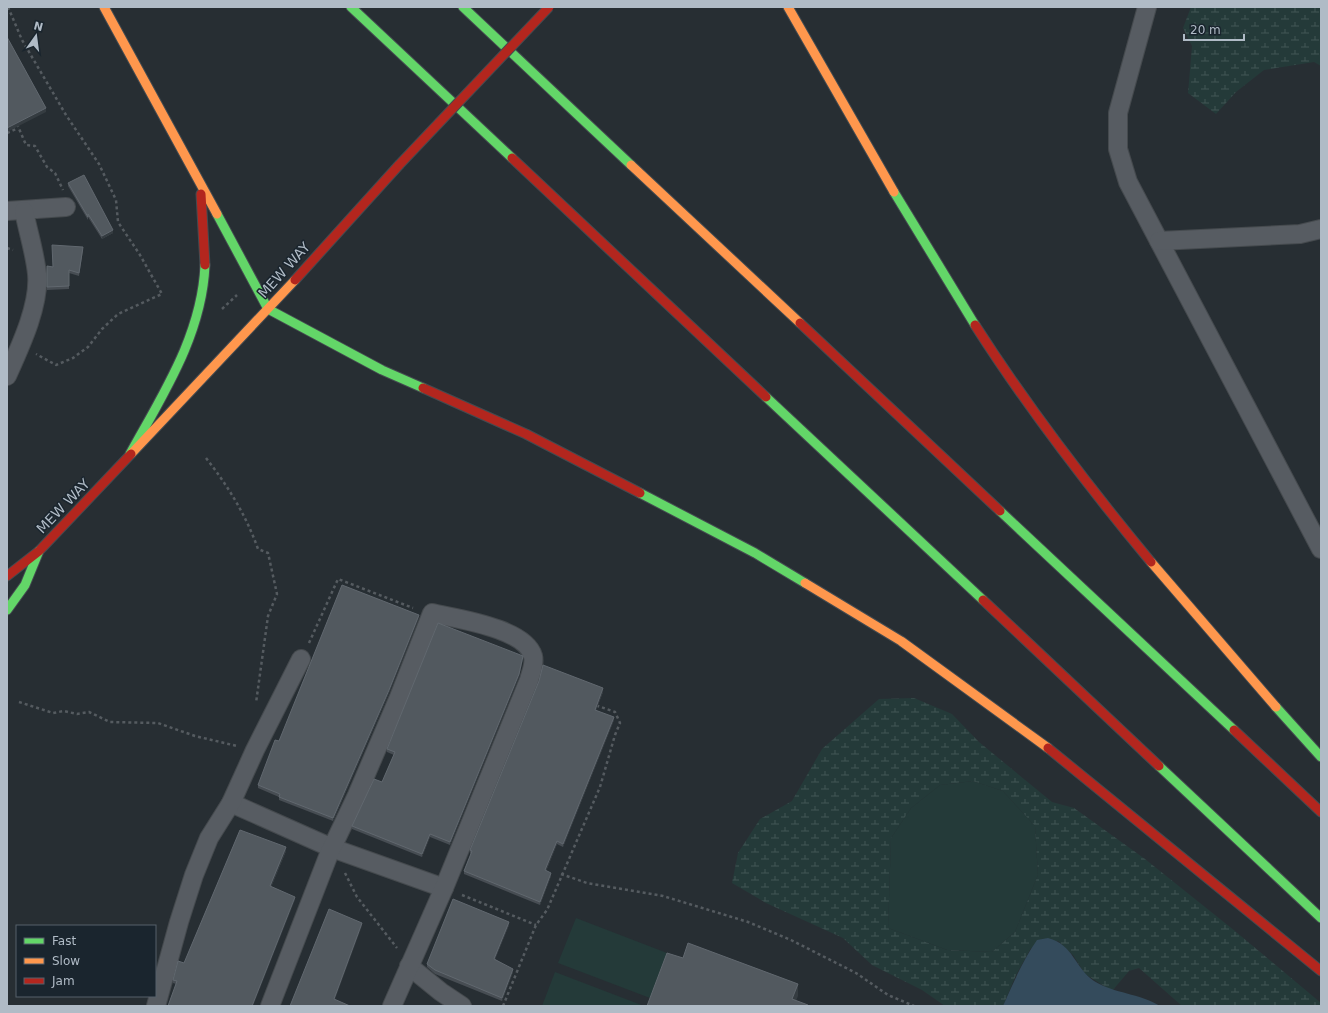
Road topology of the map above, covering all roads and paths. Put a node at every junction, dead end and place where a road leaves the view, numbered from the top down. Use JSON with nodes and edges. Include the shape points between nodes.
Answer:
{"nodes":[{"id":1,"x":8,"y":7,"type":"edge"},
{"id":2,"x":104,"y":7,"type":"edge"},
{"id":3,"x":351,"y":7,"type":"edge"},
{"id":4,"x":463,"y":7,"type":"edge"},
{"id":5,"x":549,"y":7,"type":"edge"},
{"id":6,"x":788,"y":7,"type":"edge"},
{"id":7,"x":1147,"y":7,"type":"edge"},
{"id":8,"x":16,"y":122,"type":"edge"},
{"id":9,"x":18,"y":128,"type":"junction"},
{"id":10,"x":7,"y":133,"type":"edge"},
{"id":11,"x":200,"y":185,"type":"junction"},
{"id":12,"x":66,"y":208,"type":"joint"},
{"id":13,"x":16,"y":211,"type":"edge"},
{"id":14,"x":1321,"y":229,"type":"edge"},
{"id":15,"x":1159,"y":241,"type":"junction"},
{"id":16,"x":240,"y":292,"type":"dead end"},
{"id":17,"x":268,"y":309,"type":"junction"},
{"id":18,"x":218,"y":312,"type":"dead end"},
{"id":19,"x":24,"y":335,"type":"junction"},
{"id":20,"x":7,"y":376,"type":"edge"},
{"id":21,"x":130,"y":454,"type":"junction"},
{"id":22,"x":206,"y":458,"type":"dead end"},
{"id":23,"x":1321,"y":549,"type":"edge"},
{"id":24,"x":39,"y":551,"type":"junction"},
{"id":25,"x":7,"y":576,"type":"edge"},
{"id":26,"x":7,"y":610,"type":"edge"},
{"id":27,"x":432,"y":613,"type":"junction"},
{"id":28,"x":302,"y":659,"type":"joint"},
{"id":29,"x":19,"y":702,"type":"dead end"},
{"id":30,"x":594,"y":704,"type":"edge"},
{"id":31,"x":256,"y":706,"type":"dead end"},
{"id":32,"x":255,"y":750,"type":"junction"},
{"id":33,"x":1321,"y":757,"type":"edge"},
{"id":34,"x":231,"y":803,"type":"junction"},
{"id":35,"x":1321,"y":812,"type":"edge"},
{"id":36,"x":332,"y":848,"type":"junction"},
{"id":37,"x":561,"y":874,"type":"junction"},
{"id":38,"x":444,"y":888,"type":"junction"},
{"id":39,"x":1321,"y":918,"type":"edge"},
{"id":40,"x":536,"y":925,"type":"junction"},
{"id":41,"x":409,"y":966,"type":"junction"},
{"id":42,"x":1321,"y":971,"type":"edge"},
{"id":43,"x":156,"y":1006,"type":"edge"},
{"id":44,"x":270,"y":1006,"type":"edge"},
{"id":45,"x":392,"y":1006,"type":"edge"},
{"id":46,"x":462,"y":1006,"type":"edge"},
{"id":47,"x":504,"y":1006,"type":"edge"},
{"id":48,"x":914,"y":1006,"type":"edge"}],
"edges":[{"from":1,"to":19,"type":"path","via":[[22,40],[66,115],[99,164],[116,200],[118,222],[162,294],[118,314],[88,347],[73,358],[56,365],[33,352]]},
{"from":2,"to":11,"type":"main road"},
{"from":3,"to":39,"type":"main road"},
{"from":4,"to":35,"type":"main road"},
{"from":5,"to":17,"type":"main road","name":"MEW WAY","bridge":true,"via":[[399,165]]},
{"from":6,"to":33,"type":"main road","via":[[977,330],[1025,400],[1086,482],[1171,586]]},
{"from":7,"to":15,"type":"street","via":[[1118,114],[1118,149],[1128,182]]},
{"from":8,"to":9,"type":"path"},
{"from":9,"to":10,"type":"path"},
{"from":9,"to":12,"type":"path","via":[[26,145],[35,146],[47,167],[55,173],[62,185]]},
{"from":11,"to":17,"type":"main road"},
{"from":11,"to":21,"type":"main road","via":[[204,256],[202,290],[196,322],[177,366]]},
{"from":12,"to":13,"type":"street"},
{"from":13,"to":19,"type":"street","via":[[37,273],[34,305]]},
{"from":14,"to":15,"type":"street","via":[[1300,234]]},
{"from":15,"to":23,"type":"street"},
{"from":16,"to":18,"type":"path"},
{"from":17,"to":21,"type":"main road","name":"MEW WAY"},
{"from":17,"to":42,"type":"main road","via":[[382,370],[526,434],[755,553],[901,641],[1065,760]]},
{"from":19,"to":20,"type":"street"},
{"from":21,"to":24,"type":"main road","name":"MEW WAY"},
{"from":22,"to":31,"type":"path","via":[[244,512],[258,549],[268,552],[276,582],[277,594],[268,616]]},
{"from":24,"to":25,"type":"main road","name":"MEW WAY"},
{"from":24,"to":26,"type":"main road","name":"MEW WAY","via":[[25,585]]},
{"from":27,"to":28,"type":"path","via":[[338,579]]},
{"from":27,"to":36,"type":"street","via":[[399,697]]},
{"from":27,"to":38,"type":"street","via":[[481,624],[519,639],[528,646],[534,664],[530,680]]},
{"from":28,"to":32,"type":"street"},
{"from":29,"to":32,"type":"path","via":[[53,713],[89,712],[110,722],[158,723],[195,736]]},
{"from":30,"to":37,"type":"path","via":[[615,712],[620,723],[614,735],[600,787]]},
{"from":32,"to":34,"type":"street"},
{"from":34,"to":36,"type":"street"},
{"from":34,"to":43,"type":"street","via":[[209,838],[194,875]]},
{"from":36,"to":38,"type":"street"},
{"from":36,"to":41,"type":"path","via":[[357,896]]},
{"from":36,"to":44,"type":"street"},
{"from":37,"to":40,"type":"path","via":[[547,910]]},
{"from":37,"to":48,"type":"path","via":[[586,883],[663,896],[748,922],[791,940],[856,973],[888,995]]},
{"from":38,"to":40,"type":"path"},
{"from":38,"to":41,"type":"street"},
{"from":40,"to":47,"type":"path"},
{"from":41,"to":45,"type":"street"},
{"from":41,"to":46,"type":"street"}]}
